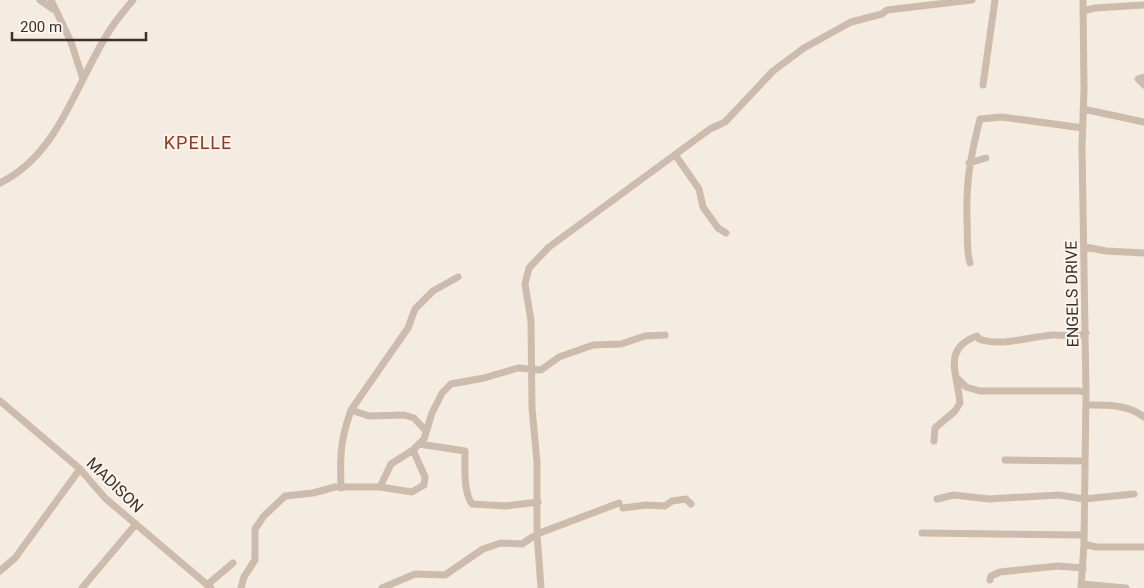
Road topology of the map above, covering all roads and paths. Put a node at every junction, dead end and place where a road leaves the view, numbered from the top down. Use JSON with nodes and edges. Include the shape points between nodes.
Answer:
{"nodes":[{"id":1,"x":40,"y":0,"type":"edge"},
{"id":2,"x":51,"y":0,"type":"edge"},
{"id":3,"x":134,"y":0,"type":"edge"},
{"id":4,"x":972,"y":0,"type":"edge"},
{"id":5,"x":995,"y":0,"type":"edge"},
{"id":6,"x":1083,"y":0,"type":"edge"},
{"id":7,"x":1144,"y":4,"type":"edge"},
{"id":8,"x":54,"y":9,"type":"junction"},
{"id":9,"x":1082,"y":11,"type":"junction"},
{"id":10,"x":1144,"y":77,"type":"edge"},
{"id":11,"x":83,"y":79,"type":"junction"},
{"id":12,"x":982,"y":85,"type":"dead end"},
{"id":13,"x":1144,"y":85,"type":"edge"},
{"id":14,"x":1083,"y":109,"type":"junction"},
{"id":15,"x":1144,"y":122,"type":"edge"},
{"id":16,"x":1083,"y":128,"type":"junction"},
{"id":17,"x":676,"y":156,"type":"junction"},
{"id":18,"x":986,"y":158,"type":"dead end"},
{"id":19,"x":968,"y":163,"type":"junction"},
{"id":20,"x":0,"y":183,"type":"edge"},
{"id":21,"x":726,"y":233,"type":"dead end"},
{"id":22,"x":1086,"y":247,"type":"junction"},
{"id":23,"x":1144,"y":253,"type":"edge"},
{"id":24,"x":970,"y":263,"type":"dead end"},
{"id":25,"x":458,"y":277,"type":"dead end"},
{"id":26,"x":1086,"y":333,"type":"junction"},
{"id":27,"x":665,"y":335,"type":"dead end"},
{"id":28,"x":531,"y":369,"type":"junction"},
{"id":29,"x":956,"y":378,"type":"junction"},
{"id":30,"x":1086,"y":394,"type":"junction"},
{"id":31,"x":0,"y":401,"type":"edge"},
{"id":32,"x":1086,"y":405,"type":"junction"},
{"id":33,"x":352,"y":410,"type":"junction"},
{"id":34,"x":1144,"y":417,"type":"edge"},
{"id":35,"x":426,"y":431,"type":"junction"},
{"id":36,"x":934,"y":441,"type":"dead end"},
{"id":37,"x":419,"y":444,"type":"junction"},
{"id":38,"x":413,"y":450,"type":"junction"},
{"id":39,"x":1005,"y":460,"type":"dead end"},
{"id":40,"x":1085,"y":460,"type":"junction"},
{"id":41,"x":80,"y":469,"type":"junction"},
{"id":42,"x":380,"y":487,"type":"junction"},
{"id":43,"x":341,"y":488,"type":"junction"},
{"id":44,"x":1134,"y":494,"type":"dead end"},
{"id":45,"x":937,"y":499,"type":"dead end"},
{"id":46,"x":1084,"y":499,"type":"junction"},
{"id":47,"x":538,"y":502,"type":"junction"},
{"id":48,"x":691,"y":504,"type":"dead end"},
{"id":49,"x":136,"y":524,"type":"junction"},
{"id":50,"x":922,"y":533,"type":"dead end"},
{"id":51,"x":537,"y":534,"type":"junction"},
{"id":52,"x":1084,"y":535,"type":"junction"},
{"id":53,"x":1084,"y":544,"type":"junction"},
{"id":54,"x":1144,"y":548,"type":"edge"},
{"id":55,"x":233,"y":563,"type":"dead end"},
{"id":56,"x":1083,"y":568,"type":"junction"},
{"id":57,"x":0,"y":572,"type":"edge"},
{"id":58,"x":990,"y":580,"type":"dead end"},
{"id":59,"x":209,"y":586,"type":"edge"},
{"id":60,"x":1081,"y":586,"type":"edge"},
{"id":61,"x":82,"y":588,"type":"edge"},
{"id":62,"x":241,"y":588,"type":"edge"},
{"id":63,"x":382,"y":588,"type":"edge"},
{"id":64,"x":541,"y":588,"type":"edge"},
{"id":65,"x":1126,"y":588,"type":"edge"}],
"edges":[{"from":1,"to":8,"type":"street"},
{"from":2,"to":8,"type":"street"},
{"from":3,"to":11,"type":"street","via":[[107,34]]},
{"from":4,"to":17,"type":"street","via":[[887,10],[833,30],[773,71],[725,122],[710,129]]},
{"from":5,"to":12,"type":"street"},
{"from":6,"to":9,"type":"street","name":"ENGELS DRIVE"},
{"from":7,"to":9,"type":"street"},
{"from":8,"to":11,"type":"street","via":[[71,42]]},
{"from":9,"to":14,"type":"street","name":"ENGELS DRIVE"},
{"from":10,"to":13,"type":"street","via":[[1138,79]]},
{"from":11,"to":20,"type":"street","via":[[42,149],[19,174]]},
{"from":14,"to":15,"type":"street"},
{"from":14,"to":16,"type":"street","name":"ENGELS DRIVE"},
{"from":16,"to":19,"type":"street","via":[[1002,116],[980,119]]},
{"from":16,"to":22,"type":"street","name":"ENGELS DRIVE"},
{"from":17,"to":21,"type":"street","via":[[699,189],[703,207],[718,228]]},
{"from":17,"to":28,"type":"street","via":[[643,176],[556,242],[529,268],[525,284],[531,321]]},
{"from":18,"to":19,"type":"street"},
{"from":19,"to":24,"type":"street","via":[[966,252]]},
{"from":22,"to":23,"type":"street"},
{"from":22,"to":26,"type":"street","name":"ENGELS DRIVE"},
{"from":25,"to":33,"type":"street","via":[[433,292],[415,309],[408,328]]},
{"from":26,"to":29,"type":"street","via":[[994,342],[977,336],[965,341],[958,349],[954,369]]},
{"from":26,"to":30,"type":"street","name":"ENGELS DRIVE"},
{"from":27,"to":28,"type":"street","via":[[645,336],[621,344],[593,345],[559,357],[541,370]]},
{"from":28,"to":35,"type":"street","via":[[518,368],[451,384],[442,393]]},
{"from":28,"to":47,"type":"street"},
{"from":29,"to":30,"type":"street","via":[[966,387],[980,391],[1079,391]]},
{"from":29,"to":36,"type":"street","via":[[960,403],[936,428]]},
{"from":30,"to":32,"type":"street","name":"ENGELS DRIVE"},
{"from":31,"to":41,"type":"street","name":"MADISON"},
{"from":32,"to":34,"type":"street","via":[[1112,405],[1138,412]]},
{"from":32,"to":40,"type":"street","name":"ENGELS DRIVE"},
{"from":33,"to":35,"type":"street","via":[[369,416],[404,415],[414,418]]},
{"from":33,"to":43,"type":"street","via":[[343,431],[340,451]]},
{"from":35,"to":37,"type":"street"},
{"from":37,"to":38,"type":"street"},
{"from":37,"to":47,"type":"street","via":[[465,451],[467,486],[472,504],[506,506]]},
{"from":38,"to":42,"type":"street","via":[[391,464]]},
{"from":38,"to":42,"type":"street","via":[[425,478],[424,485],[412,492]]},
{"from":39,"to":40,"type":"street"},
{"from":40,"to":46,"type":"street","name":"ENGELS DRIVE"},
{"from":41,"to":49,"type":"street","name":"MADISON","via":[[105,498]]},
{"from":41,"to":57,"type":"street","via":[[15,558]]},
{"from":42,"to":43,"type":"street"},
{"from":43,"to":62,"type":"street","via":[[285,496],[255,529],[254,562]]},
{"from":44,"to":46,"type":"street"},
{"from":45,"to":46,"type":"street","via":[[954,495],[989,499],[1059,495]]},
{"from":46,"to":52,"type":"street","name":"ENGELS DRIVE"},
{"from":47,"to":51,"type":"street"},
{"from":48,"to":51,"type":"street","via":[[682,499],[665,506],[621,506]]},
{"from":49,"to":59,"type":"street","name":"MADISON"},
{"from":49,"to":61,"type":"street"},
{"from":50,"to":52,"type":"street"},
{"from":51,"to":63,"type":"street","via":[[522,544],[501,543],[482,549],[445,575],[414,574]]},
{"from":51,"to":64,"type":"street"},
{"from":52,"to":53,"type":"street","name":"ENGELS DRIVE"},
{"from":53,"to":54,"type":"street"},
{"from":53,"to":56,"type":"street","name":"ENGELS DRIVE"},
{"from":55,"to":59,"type":"street"},
{"from":56,"to":58,"type":"street","via":[[1058,566],[1000,572]]},
{"from":56,"to":60,"type":"street","name":"ENGELS DRIVE"},
{"from":60,"to":65,"type":"street"}]}
